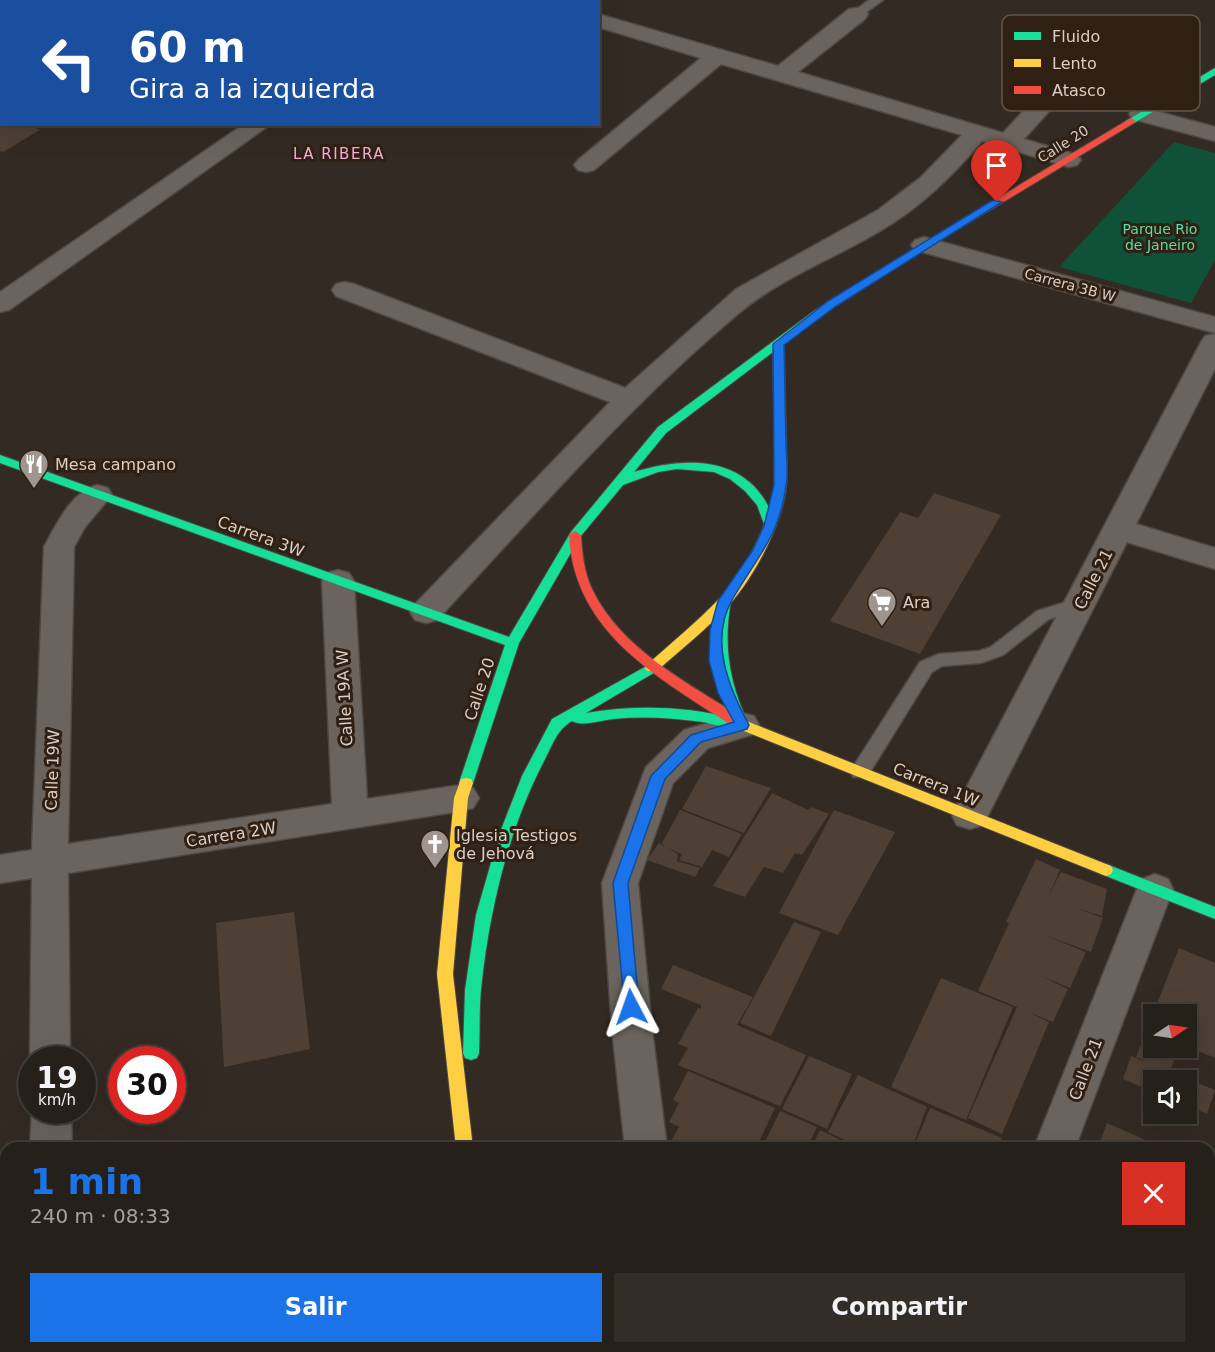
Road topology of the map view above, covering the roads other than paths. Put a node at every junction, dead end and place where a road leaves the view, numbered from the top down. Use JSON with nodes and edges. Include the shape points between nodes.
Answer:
{"nodes":[{"id":1,"x":877,"y":0,"type":"edge"},
{"id":2,"x":858,"y":14,"type":"joint"},
{"id":3,"x":600,"y":21,"type":"edge"},
{"id":4,"x":718,"y":56,"type":"junction"},
{"id":5,"x":1215,"y":71,"type":"edge"},
{"id":6,"x":782,"y":74,"type":"junction"},
{"id":7,"x":1200,"y":80,"type":"edge"},
{"id":8,"x":1036,"y":111,"type":"edge"},
{"id":9,"x":1146,"y":111,"type":"edge"},
{"id":10,"x":1141,"y":114,"type":"junction"},
{"id":11,"x":257,"y":126,"type":"edge"},
{"id":12,"x":977,"y":132,"type":"junction"},
{"id":13,"x":1215,"y":134,"type":"edge"},
{"id":14,"x":1008,"y":142,"type":"junction"},
{"id":15,"x":1069,"y":160,"type":"junction"},
{"id":16,"x":586,"y":165,"type":"dead end"},
{"id":17,"x":924,"y":245,"type":"junction"},
{"id":18,"x":345,"y":290,"type":"dead end"},
{"id":19,"x":0,"y":304,"type":"edge"},
{"id":20,"x":1215,"y":325,"type":"edge"},
{"id":21,"x":1215,"y":342,"type":"edge"},
{"id":22,"x":778,"y":344,"type":"junction"},
{"id":23,"x":628,"y":399,"type":"junction"},
{"id":24,"x":0,"y":459,"type":"edge"},
{"id":25,"x":614,"y":486,"type":"junction"},
{"id":26,"x":97,"y":495,"type":"junction"},
{"id":27,"x":770,"y":526,"type":"junction"},
{"id":28,"x":1118,"y":529,"type":"junction"},
{"id":29,"x":575,"y":535,"type":"junction"},
{"id":30,"x":1215,"y":559,"type":"edge"},
{"id":31,"x":338,"y":581,"type":"junction"},
{"id":32,"x":725,"y":601,"type":"junction"},
{"id":33,"x":1079,"y":604,"type":"junction"},
{"id":34,"x":426,"y":612,"type":"junction"},
{"id":35,"x":512,"y":643,"type":"junction"},
{"id":36,"x":655,"y":666,"type":"junction"},
{"id":37,"x":557,"y":723,"type":"junction"},
{"id":38,"x":742,"y":725,"type":"junction"},
{"id":39,"x":860,"y":772,"type":"junction"},
{"id":40,"x":461,"y":798,"type":"junction"},
{"id":41,"x":350,"y":815,"type":"junction"},
{"id":42,"x":970,"y":815,"type":"junction"},
{"id":43,"x":50,"y":861,"type":"junction"},
{"id":44,"x":0,"y":869,"type":"edge"},
{"id":45,"x":1155,"y":889,"type":"junction"},
{"id":46,"x":1215,"y":913,"type":"edge"},
{"id":47,"x":50,"y":1046,"type":"edge"},
{"id":48,"x":51,"y":1124,"type":"edge"},
{"id":49,"x":51,"y":1142,"type":"edge"},
{"id":50,"x":464,"y":1142,"type":"edge"},
{"id":51,"x":470,"y":1142,"type":"edge"},
{"id":52,"x":645,"y":1142,"type":"edge"},
{"id":53,"x":1056,"y":1142,"type":"edge"}],
"edges":[{"from":1,"to":2,"type":"lane"},
{"from":2,"to":6,"type":"street"},
{"from":3,"to":4,"type":"street"},
{"from":4,"to":6,"type":"street"},
{"from":4,"to":16,"type":"street"},
{"from":5,"to":7,"type":"main road","name":"Calle 20"},
{"from":6,"to":12,"type":"street"},
{"from":8,"to":14,"type":"street"},
{"from":9,"to":10,"type":"main road","name":"Calle 20"},
{"from":10,"to":13,"type":"street"},
{"from":10,"to":15,"type":"main road","name":"Calle 20"},
{"from":11,"to":19,"type":"street"},
{"from":12,"to":14,"type":"street"},
{"from":12,"to":23,"type":"street","via":[[951,164],[873,224],[732,305]]},
{"from":14,"to":15,"type":"street"},
{"from":15,"to":17,"type":"main road","name":"Calle 20"},
{"from":17,"to":20,"type":"street","name":"Carrera 3B W"},
{"from":17,"to":22,"type":"main road","name":"Calle 20","via":[[832,303]]},
{"from":18,"to":23,"type":"street"},
{"from":21,"to":28,"type":"street","name":"Calle 21"},
{"from":22,"to":25,"type":"main road","name":"Calle 20","via":[[663,430]]},
{"from":22,"to":27,"type":"main road","via":[[781,485]]},
{"from":23,"to":34,"type":"street"},
{"from":24,"to":26,"type":"main road","name":"Carrera 3W"},
{"from":25,"to":27,"type":"main road","via":[[652,468],[684,465],[723,472],[758,495]]},
{"from":25,"to":29,"type":"main road","name":"Calle 20"},
{"from":26,"to":31,"type":"main road","name":"Carrera 3W"},
{"from":26,"to":43,"type":"street","name":"Calle 19W","via":[[73,522],[59,547]]},
{"from":27,"to":32,"type":"main road","via":[[759,551]]},
{"from":28,"to":30,"type":"street"},
{"from":28,"to":33,"type":"street","name":"Calle 21"},
{"from":29,"to":35,"type":"main road","name":"Calle 20"},
{"from":29,"to":36,"type":"main road","via":[[577,562],[586,590],[603,617]]},
{"from":31,"to":34,"type":"main road","name":"Carrera 3W"},
{"from":31,"to":41,"type":"street","name":"Calle 19A W"},
{"from":32,"to":36,"type":"main road"},
{"from":32,"to":38,"type":"main road","via":[[717,630],[716,661],[725,693]]},
{"from":33,"to":39,"type":"lane","via":[[1043,615],[998,651],[981,657],[939,660],[926,666]]},
{"from":33,"to":42,"type":"street","name":"Calle 21"},
{"from":34,"to":35,"type":"main road","name":"Carrera 3W"},
{"from":35,"to":40,"type":"main road","name":"Calle 20"},
{"from":36,"to":37,"type":"main road"},
{"from":36,"to":38,"type":"main road","name":"Carrera 1W"},
{"from":37,"to":38,"type":"main road","via":[[602,713],[650,710],[696,714]]},
{"from":37,"to":51,"type":"main road","via":[[529,776],[506,835],[484,915],[473,990]]},
{"from":38,"to":39,"type":"main road","name":"Carrera 1W"},
{"from":38,"to":52,"type":"street","via":[[696,739],[658,776],[620,883]]},
{"from":39,"to":42,"type":"main road","name":"Carrera 1W"},
{"from":40,"to":41,"type":"street","name":"Carrera 2W"},
{"from":40,"to":50,"type":"main road","name":"Calle 20","via":[[445,974]]},
{"from":41,"to":43,"type":"street","name":"Carrera 2W"},
{"from":42,"to":45,"type":"main road","name":"Carrera 1W"},
{"from":43,"to":44,"type":"street","name":"Carrera 2W"},
{"from":43,"to":47,"type":"street","name":"Calle 19W"},
{"from":45,"to":46,"type":"main road","name":"Carrera 1W"},
{"from":45,"to":53,"type":"street","name":"Calle 21"},
{"from":48,"to":49,"type":"street"}]}
